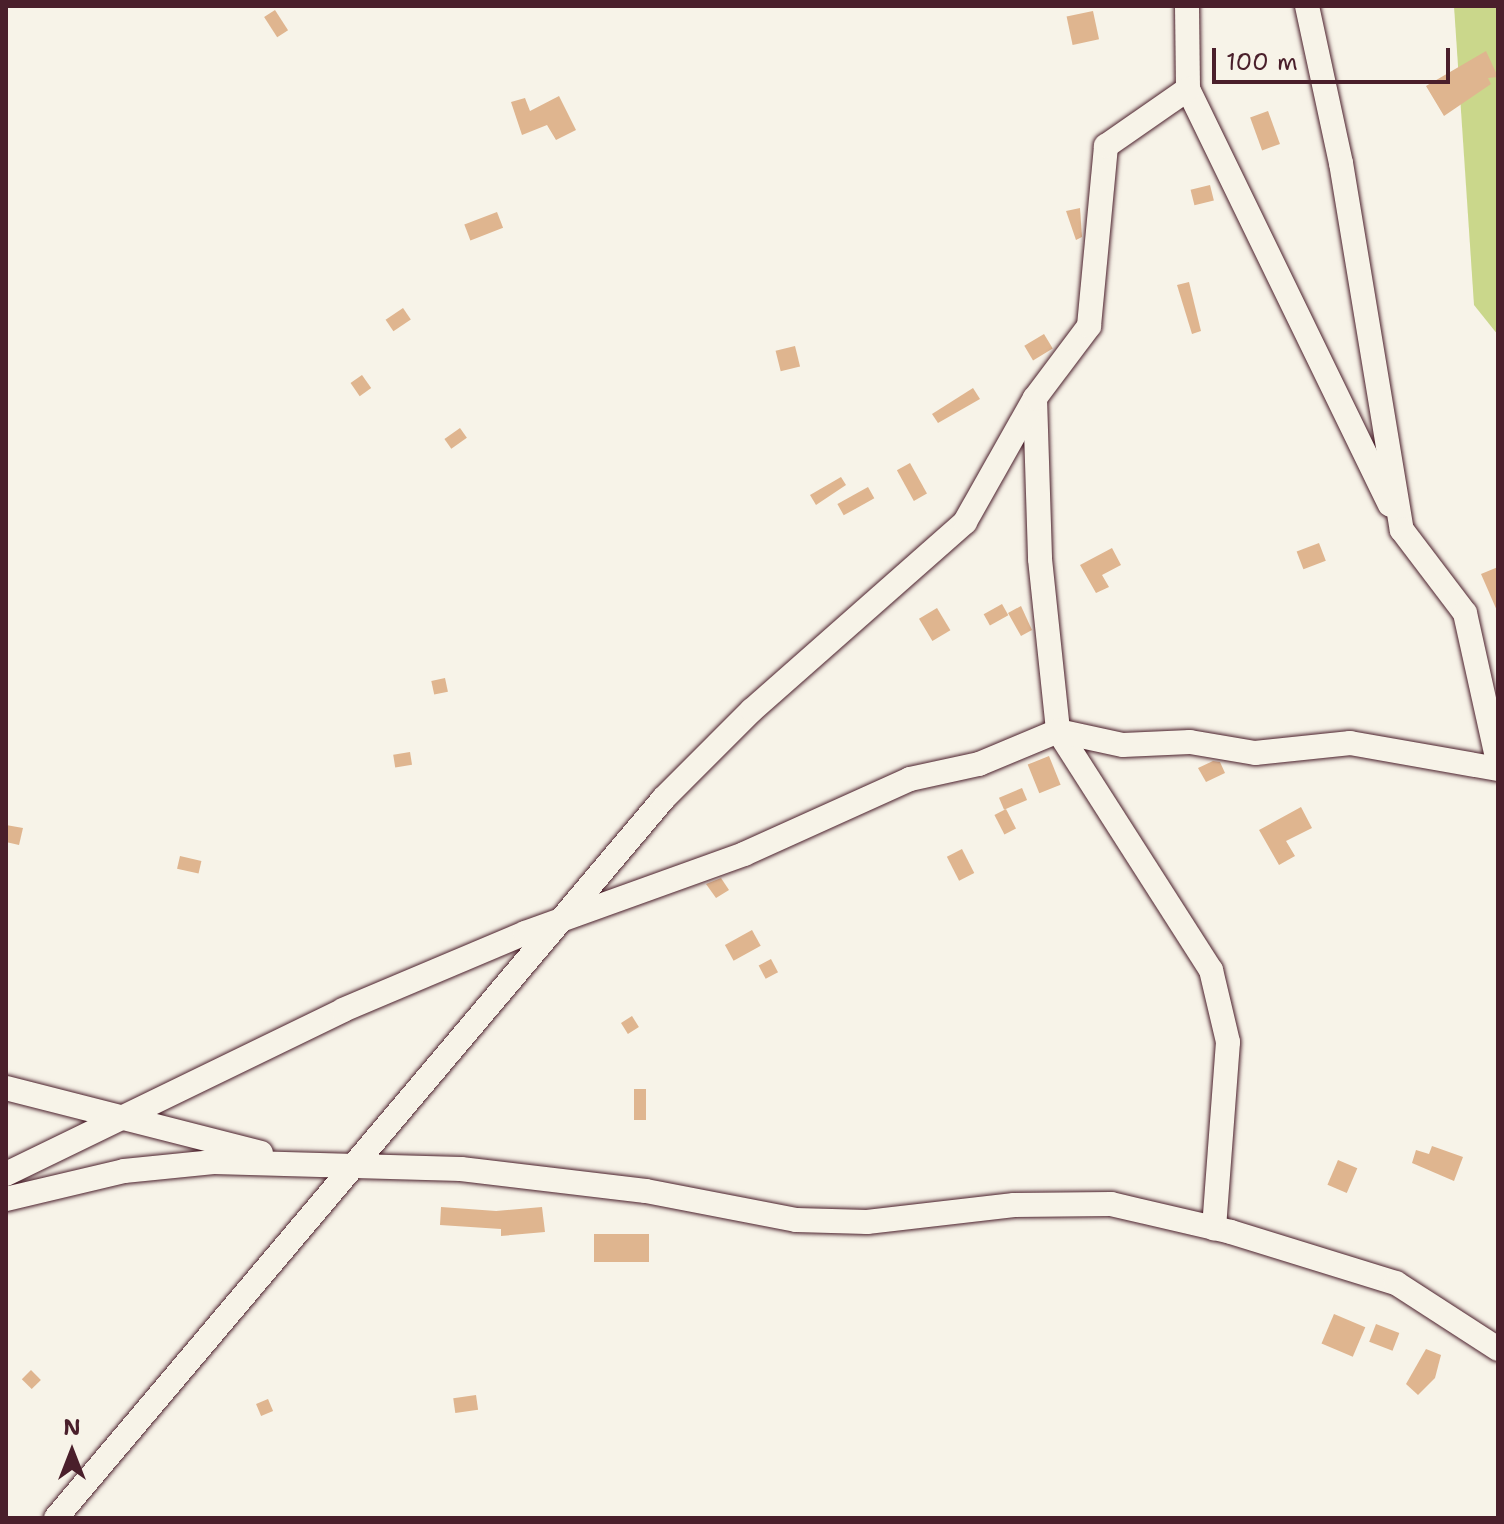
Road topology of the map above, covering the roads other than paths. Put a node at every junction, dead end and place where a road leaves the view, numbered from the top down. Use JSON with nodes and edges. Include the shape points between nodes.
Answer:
{"nodes":[{"id":1,"x":1187,"y":6,"type":"edge"},
{"id":2,"x":1307,"y":6,"type":"edge"},
{"id":3,"x":1188,"y":89,"type":"junction"},
{"id":4,"x":1035,"y":398,"type":"junction"},
{"id":5,"x":1402,"y":530,"type":"junction"},
{"id":6,"x":1058,"y":731,"type":"junction"},
{"id":7,"x":1498,"y":762,"type":"edge"},
{"id":8,"x":1498,"y":769,"type":"edge"},
{"id":9,"x":565,"y":918,"type":"junction"},
{"id":10,"x":6,"y":1088,"type":"edge"},
{"id":11,"x":128,"y":1117,"type":"junction"},
{"id":12,"x":306,"y":1163,"type":"junction"},
{"id":13,"x":355,"y":1164,"type":"junction"},
{"id":14,"x":6,"y":1174,"type":"edge"},
{"id":15,"x":6,"y":1199,"type":"edge"},
{"id":16,"x":1214,"y":1228,"type":"junction"},
{"id":17,"x":1498,"y":1349,"type":"edge"},
{"id":18,"x":56,"y":1518,"type":"edge"}],
"edges":[{"from":1,"to":3,"type":"street"},
{"from":2,"to":5,"type":"street","via":[[1341,163]]},
{"from":3,"to":4,"type":"street","via":[[1106,146],[1089,326]]},
{"from":3,"to":5,"type":"street"},
{"from":4,"to":6,"type":"street","via":[[1040,559]]},
{"from":4,"to":9,"type":"street","via":[[965,522],[752,710],[664,798]]},
{"from":5,"to":7,"type":"street","via":[[1465,613]]},
{"from":6,"to":8,"type":"street","via":[[1123,745],[1190,742],[1255,753],[1350,743]]},
{"from":6,"to":9,"type":"street","via":[[979,764],[910,779],[744,854]]},
{"from":6,"to":16,"type":"street","via":[[1211,970],[1228,1042]]},
{"from":9,"to":11,"type":"street","via":[[343,1010]]},
{"from":9,"to":13,"type":"street"},
{"from":10,"to":11,"type":"street"},
{"from":11,"to":12,"type":"street","via":[[176,1134]]},
{"from":11,"to":14,"type":"street"},
{"from":12,"to":13,"type":"street"},
{"from":12,"to":15,"type":"street","via":[[214,1162],[124,1171]]},
{"from":13,"to":16,"type":"street","via":[[461,1169],[646,1191],[796,1220],[867,1222],[1014,1205],[1111,1204]]},
{"from":13,"to":18,"type":"street"},
{"from":16,"to":17,"type":"street","via":[[1396,1283]]}]}
